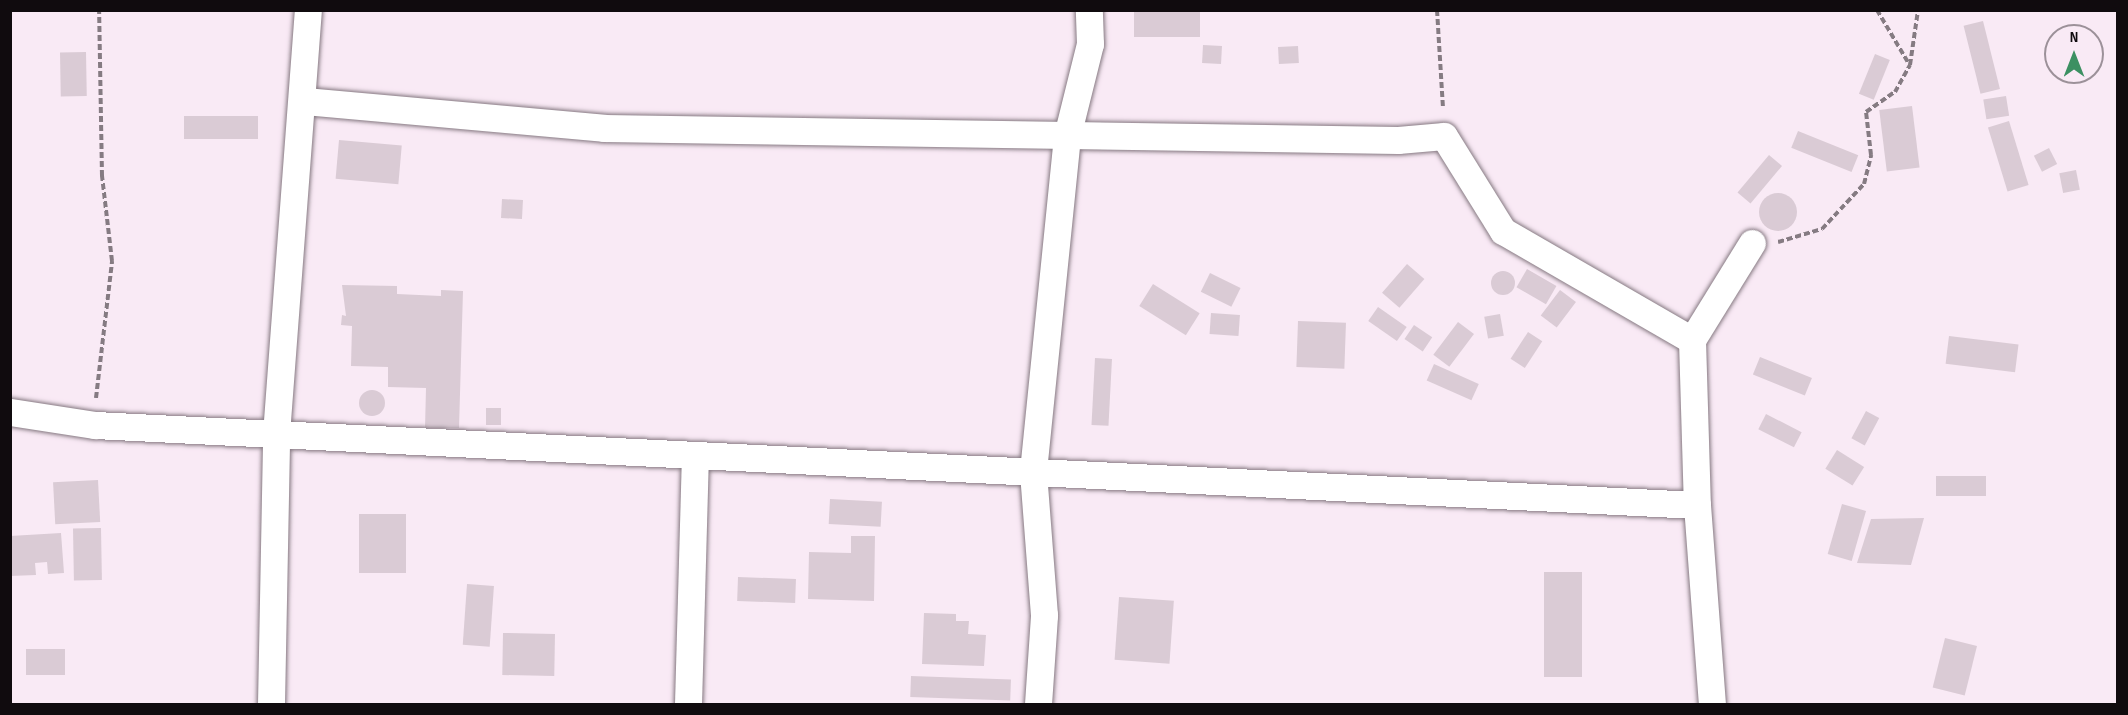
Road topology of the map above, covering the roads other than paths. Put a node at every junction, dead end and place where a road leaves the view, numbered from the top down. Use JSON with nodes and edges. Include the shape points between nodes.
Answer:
{"nodes":[{"id":1,"x":309,"y":10,"type":"edge"},
{"id":2,"x":1089,"y":10,"type":"edge"},
{"id":3,"x":304,"y":101,"type":"junction"},
{"id":4,"x":1067,"y":136,"type":"junction"},
{"id":5,"x":1752,"y":243,"type":"road end"},
{"id":6,"x":1692,"y":340,"type":"junction"},
{"id":7,"x":10,"y":412,"type":"edge"},
{"id":8,"x":276,"y":434,"type":"junction"},
{"id":9,"x":695,"y":454,"type":"junction"},
{"id":10,"x":1033,"y":471,"type":"junction"},
{"id":11,"x":1697,"y":505,"type":"junction"},
{"id":12,"x":271,"y":705,"type":"edge"},
{"id":13,"x":688,"y":705,"type":"edge"},
{"id":14,"x":1038,"y":705,"type":"edge"},
{"id":15,"x":1712,"y":705,"type":"edge"}],
"edges":[{"from":1,"to":3,"type":"street"},
{"from":2,"to":4,"type":"street","via":[[1090,44]]},
{"from":3,"to":4,"type":"street","via":[[604,128]]},
{"from":3,"to":8,"type":"street"},
{"from":4,"to":6,"type":"street","via":[[1398,140],[1444,136],[1503,231]]},
{"from":4,"to":10,"type":"street"},
{"from":5,"to":6,"type":"street"},
{"from":6,"to":11,"type":"street"},
{"from":7,"to":8,"type":"street","via":[[94,425]]},
{"from":8,"to":9,"type":"street"},
{"from":8,"to":12,"type":"street"},
{"from":9,"to":10,"type":"street"},
{"from":9,"to":13,"type":"street"},
{"from":10,"to":11,"type":"street"},
{"from":10,"to":14,"type":"street","via":[[1044,615]]},
{"from":11,"to":15,"type":"street"}]}
